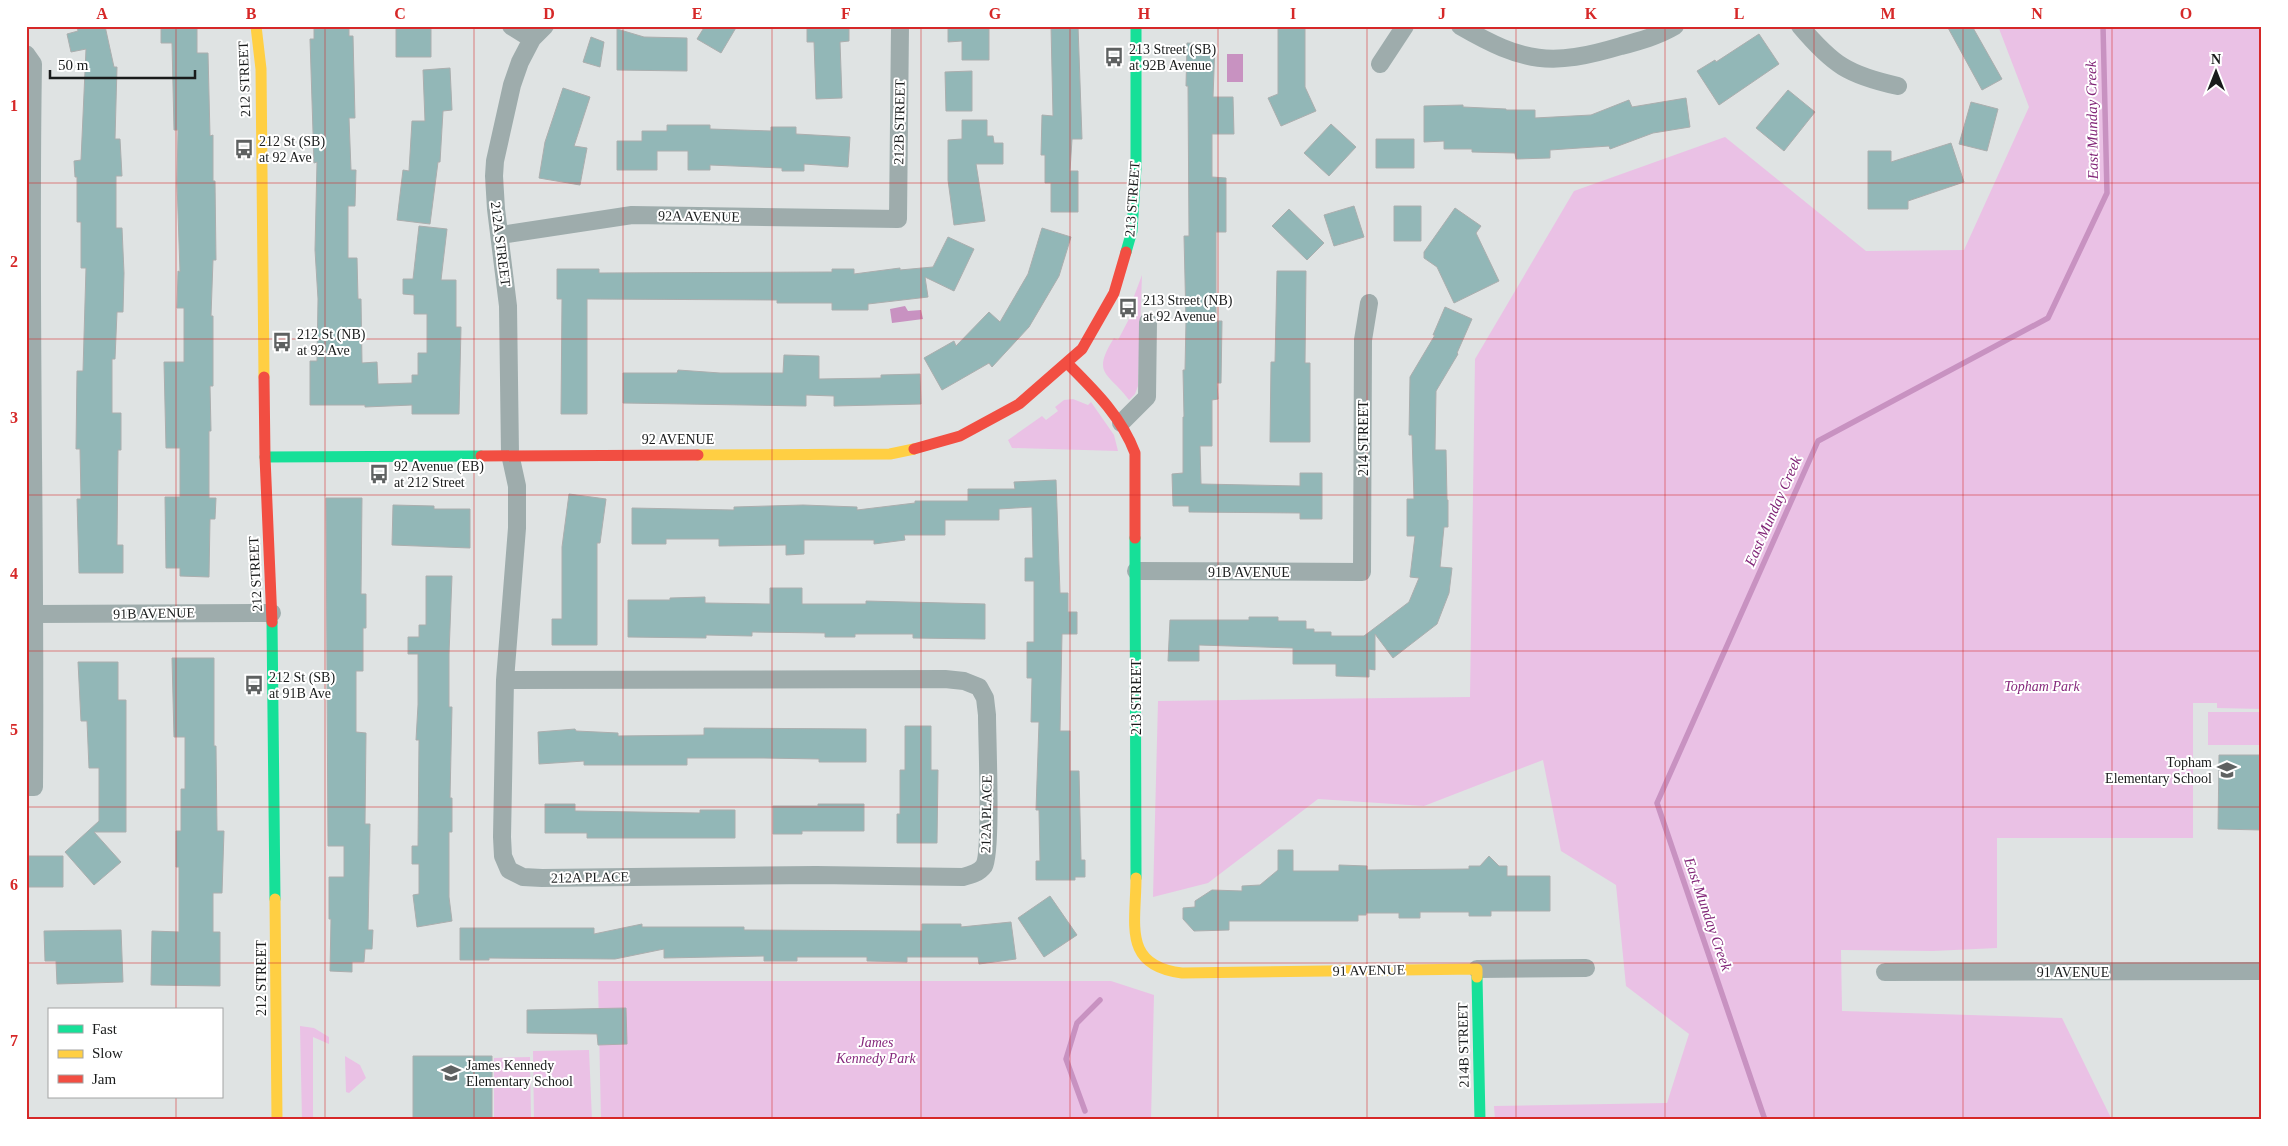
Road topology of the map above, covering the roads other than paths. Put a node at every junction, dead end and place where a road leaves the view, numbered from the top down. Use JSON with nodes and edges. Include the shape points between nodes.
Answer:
{"nodes":[{"id":1,"x":256,"y":26,"type":"edge"},
{"id":2,"x":512,"y":26,"type":"edge"},
{"id":3,"x":544,"y":26,"type":"edge"},
{"id":4,"x":900,"y":26,"type":"edge"},
{"id":5,"x":1136,"y":26,"type":"edge"},
{"id":6,"x":1405,"y":26,"type":"edge"},
{"id":7,"x":1460,"y":26,"type":"edge"},
{"id":8,"x":1675,"y":26,"type":"edge"},
{"id":9,"x":1800,"y":26,"type":"edge"},
{"id":10,"x":532,"y":40,"type":"junction"},
{"id":11,"x":26,"y":54,"type":"edge"},
{"id":12,"x":1380,"y":64,"type":"dead end"},
{"id":13,"x":1898,"y":86,"type":"dead end"},
{"id":14,"x":28,"y":217,"type":"edge"},
{"id":15,"x":898,"y":219,"type":"joint"},
{"id":16,"x":500,"y":235,"type":"junction"},
{"id":17,"x":1369,"y":303,"type":"dead end"},
{"id":18,"x":1148,"y":322,"type":"dead end"},
{"id":19,"x":1067,"y":363,"type":"junction"},
{"id":20,"x":1121,"y":423,"type":"junction"},
{"id":21,"x":510,"y":454,"type":"junction"},
{"id":22,"x":264,"y":457,"type":"junction"},
{"id":23,"x":1136,"y":571,"type":"junction"},
{"id":24,"x":1362,"y":572,"type":"joint"},
{"id":25,"x":272,"y":613,"type":"junction"},
{"id":26,"x":35,"y":614,"type":"junction"},
{"id":27,"x":505,"y":680,"type":"junction"},
{"id":28,"x":30,"y":787,"type":"edge"},
{"id":29,"x":1153,"y":967,"type":"joint"},
{"id":30,"x":1586,"y":968,"type":"dead end"},
{"id":31,"x":1477,"y":969,"type":"junction"},
{"id":32,"x":2262,"y":971,"type":"edge"},
{"id":33,"x":1885,"y":972,"type":"dead end"},
{"id":34,"x":277,"y":1120,"type":"edge"},
{"id":35,"x":1480,"y":1120,"type":"edge"}],
"edges":[{"from":1,"to":22,"type":"street","name":"212 STREET","via":[[261,69]]},
{"from":2,"to":10,"type":"street"},
{"from":3,"to":10,"type":"street","name":"212A STREET"},
{"from":4,"to":15,"type":"street","name":"212B STREET"},
{"from":5,"to":19,"type":"street","name":"213 STREET","via":[[1136,168],[1132,231],[1114,293],[1082,349]]},
{"from":6,"to":12,"type":"street"},
{"from":7,"to":8,"type":"street","via":[[1499,47],[1542,59],[1567,59],[1600,52],[1653,37]]},
{"from":9,"to":13,"type":"street","via":[[1822,53],[1836,64],[1867,79]]},
{"from":10,"to":16,"type":"street","name":"212A STREET","via":[[512,85],[495,161],[494,192]]},
{"from":11,"to":14,"type":"street","via":[[32,64]]},
{"from":14,"to":26,"type":"street"},
{"from":15,"to":16,"type":"street","name":"92A AVENUE","via":[[632,215]]},
{"from":16,"to":21,"type":"street","name":"212A STREET","via":[[508,306]]},
{"from":17,"to":24,"type":"street","name":"214 STREET","via":[[1363,340]]},
{"from":18,"to":20,"type":"street","via":[[1146,398]]},
{"from":19,"to":20,"type":"street","name":"213 STREET"},
{"from":19,"to":21,"type":"street","name":"92 AVENUE","via":[[1019,404],[968,433],[890,454]]},
{"from":20,"to":23,"type":"street","name":"213 STREET","via":[[1135,453]]},
{"from":21,"to":22,"type":"street","name":"92 AVENUE"},
{"from":21,"to":27,"type":"street","name":"212A PLACE","via":[[517,486],[518,528]]},
{"from":22,"to":25,"type":"street","name":"212 STREET"},
{"from":23,"to":24,"type":"street","name":"91B AVENUE"},
{"from":23,"to":29,"type":"street","name":"213 STREET","via":[[1136,943],[1138,952]]},
{"from":25,"to":26,"type":"street","name":"91B AVENUE"},
{"from":25,"to":34,"type":"street","name":"212 STREET"},
{"from":26,"to":28,"type":"street"},
{"from":27,"to":27,"type":"street","name":"212A PLACE","via":[[503,856],[509,870],[523,877],[963,877],[978,872],[984,866],[988,840],[987,715],[985,698],[979,687],[964,681]]},
{"from":29,"to":31,"type":"street","name":"91 AVENUE","via":[[1182,973]]},
{"from":30,"to":31,"type":"street","name":"91 AVENUE"},
{"from":31,"to":35,"type":"street","name":"214B STREET"},
{"from":32,"to":33,"type":"street","name":"91 AVENUE"}]}
